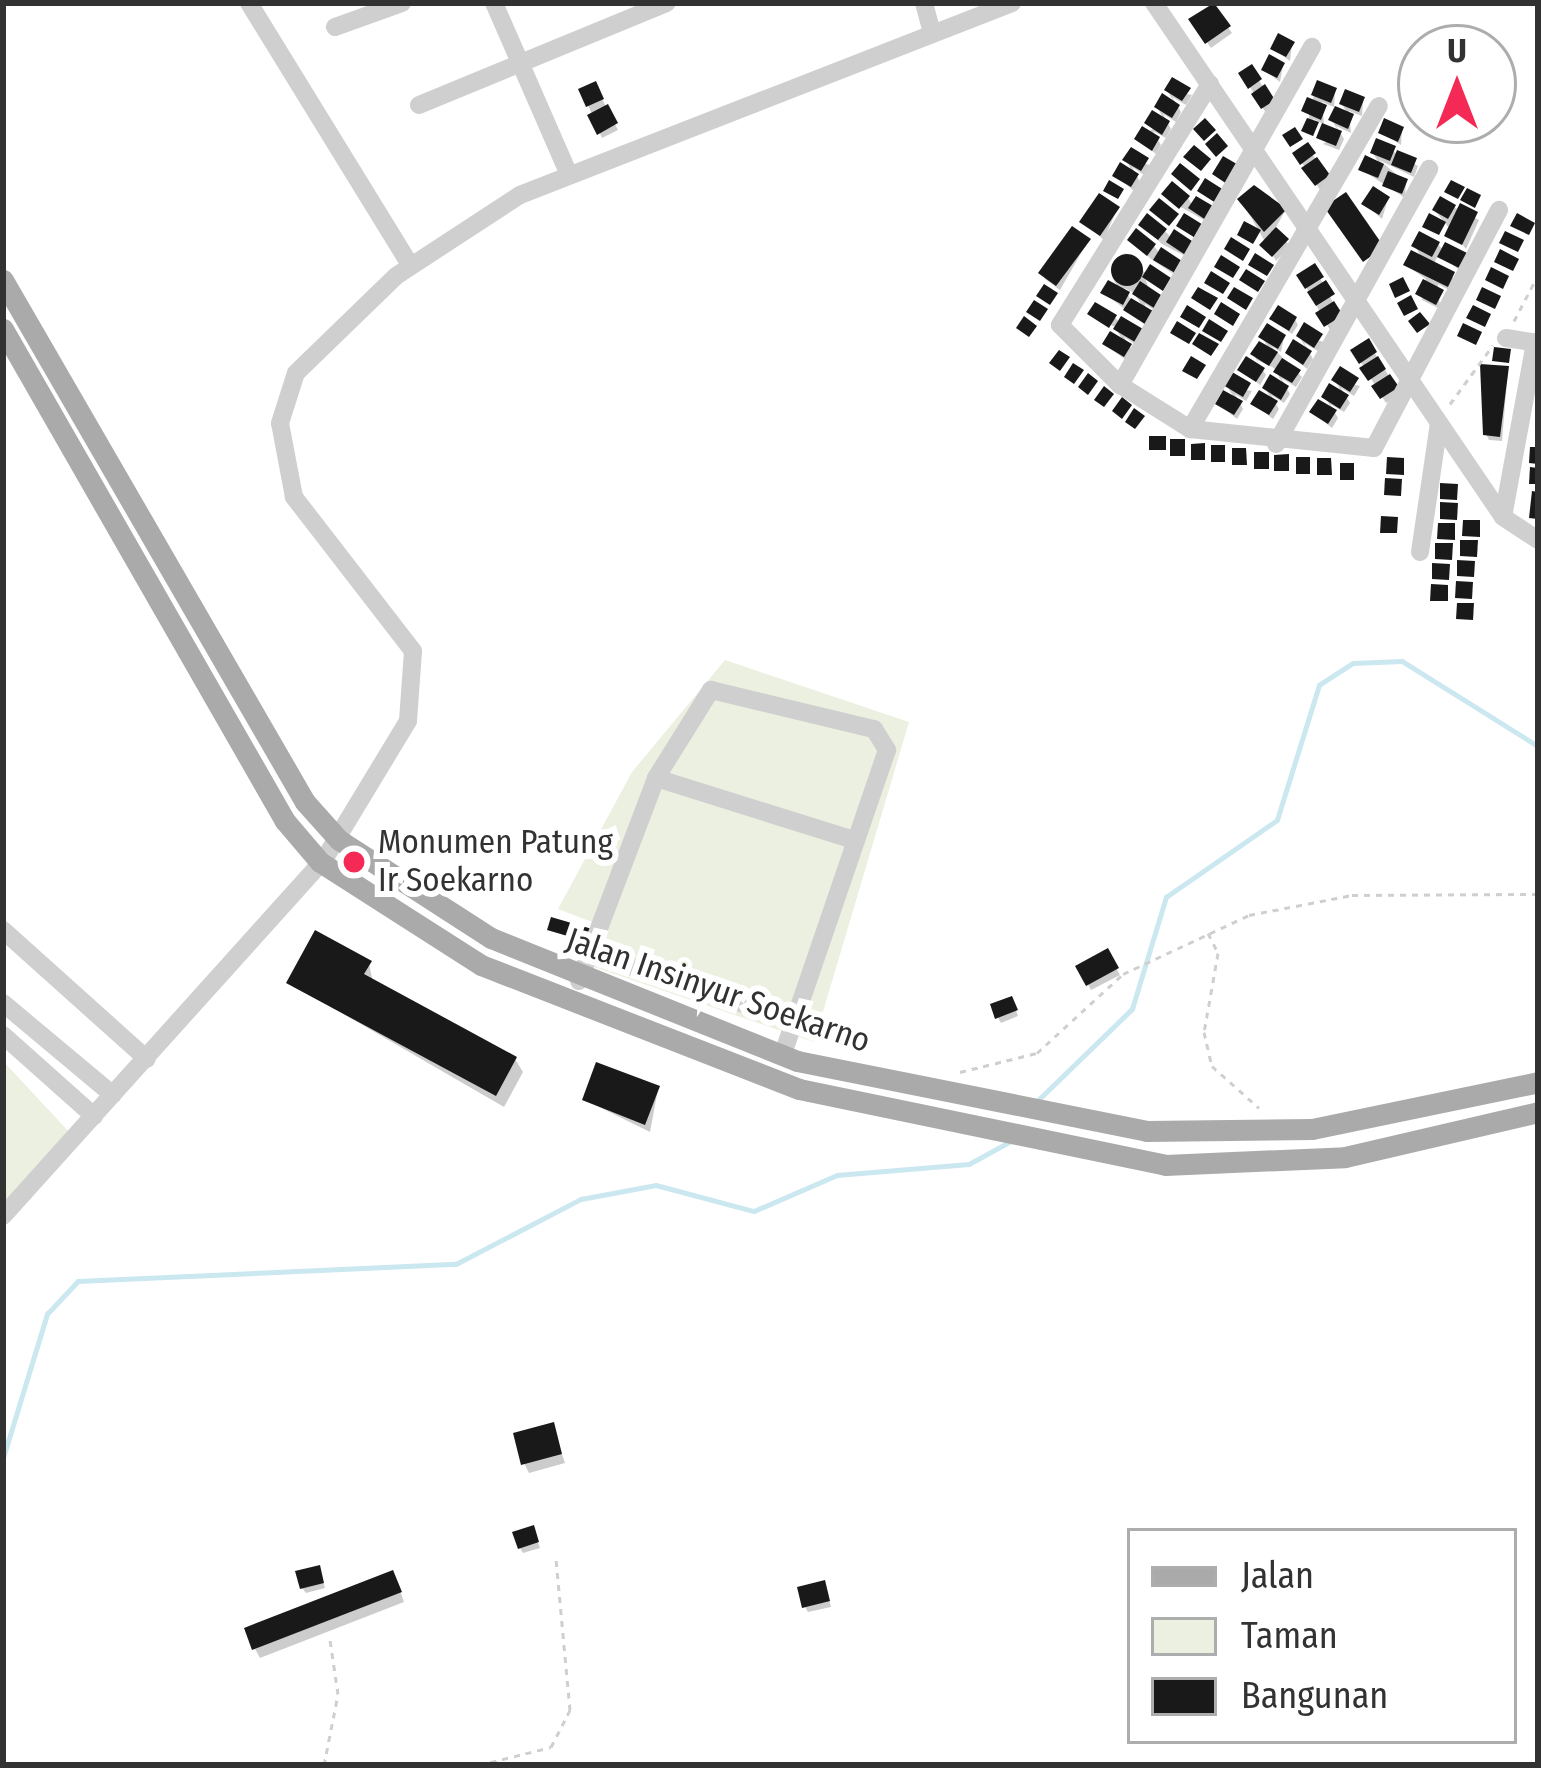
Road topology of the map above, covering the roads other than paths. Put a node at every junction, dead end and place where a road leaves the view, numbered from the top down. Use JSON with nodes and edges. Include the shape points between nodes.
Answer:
{"nodes":[{"id":1,"x":249,"y":3,"type":"edge"},
{"id":2,"x":401,"y":3,"type":"edge"},
{"id":3,"x":494,"y":3,"type":"edge"},
{"id":4,"x":667,"y":3,"type":"edge"},
{"id":5,"x":925,"y":3,"type":"edge"},
{"id":6,"x":1012,"y":3,"type":"edge"},
{"id":7,"x":1154,"y":3,"type":"edge"},
{"id":8,"x":334,"y":28,"type":"dead end"},
{"id":9,"x":932,"y":33,"type":"junction"},
{"id":10,"x":1312,"y":47,"type":"dead end"},
{"id":11,"x":519,"y":64,"type":"junction"},
{"id":12,"x":1210,"y":84,"type":"junction"},
{"id":13,"x":419,"y":105,"type":"dead end"},
{"id":14,"x":1378,"y":106,"type":"dead end"},
{"id":15,"x":1257,"y":153,"type":"junction"},
{"id":16,"x":1430,"y":169,"type":"dead end"},
{"id":17,"x":568,"y":172,"type":"junction"},
{"id":18,"x":1499,"y":209,"type":"dead end"},
{"id":19,"x":1306,"y":231,"type":"junction"},
{"id":20,"x":411,"y":266,"type":"junction"},
{"id":21,"x":3,"y":280,"type":"edge"},
{"id":22,"x":1358,"y":304,"type":"junction"},
{"id":23,"x":3,"y":328,"type":"edge"},
{"id":24,"x":1506,"y":338,"type":"road end"},
{"id":25,"x":1537,"y":342,"type":"edge"},
{"id":26,"x":1411,"y":382,"type":"junction"},
{"id":27,"x":1120,"y":385,"type":"junction"},
{"id":28,"x":1435,"y":418,"type":"junction"},
{"id":29,"x":1190,"y":429,"type":"junction"},
{"id":30,"x":1276,"y":444,"type":"junction"},
{"id":31,"x":1503,"y":517,"type":"junction"},
{"id":32,"x":1538,"y":539,"type":"edge"},
{"id":33,"x":1420,"y":552,"type":"dead end"},
{"id":34,"x":656,"y":778,"type":"junction"},
{"id":35,"x":339,"y":840,"type":"junction"},
{"id":36,"x":854,"y":840,"type":"junction"},
{"id":37,"x":320,"y":862,"type":"junction"},
{"id":38,"x":3,"y":930,"type":"edge"},
{"id":39,"x":590,"y":953,"type":"junction"},
{"id":40,"x":579,"y":981,"type":"junction"},
{"id":41,"x":3,"y":1004,"type":"edge"},
{"id":42,"x":794,"y":1021,"type":"junction"},
{"id":43,"x":3,"y":1035,"type":"edge"},
{"id":44,"x":782,"y":1056,"type":"junction"},
{"id":45,"x":147,"y":1059,"type":"junction"},
{"id":46,"x":1538,"y":1082,"type":"edge"},
{"id":47,"x":113,"y":1096,"type":"junction"},
{"id":48,"x":994,"y":1104,"type":"junction"},
{"id":49,"x":1538,"y":1112,"type":"edge"},
{"id":50,"x":94,"y":1115,"type":"junction"},
{"id":51,"x":989,"y":1132,"type":"junction"},
{"id":52,"x":3,"y":1216,"type":"edge"}],
"edges":[{"from":1,"to":20,"type":"street"},
{"from":2,"to":8,"type":"street"},
{"from":3,"to":11,"type":"street"},
{"from":4,"to":11,"type":"street"},
{"from":5,"to":9,"type":"street"},
{"from":6,"to":9,"type":"street"},
{"from":7,"to":12,"type":"street"},
{"from":9,"to":17,"type":"street"},
{"from":10,"to":15,"type":"street"},
{"from":11,"to":13,"type":"street"},
{"from":11,"to":17,"type":"street"},
{"from":12,"to":15,"type":"street"},
{"from":12,"to":27,"type":"street","via":[[1060,316]]},
{"from":14,"to":19,"type":"street"},
{"from":15,"to":19,"type":"street"},
{"from":15,"to":27,"type":"street"},
{"from":16,"to":22,"type":"street"},
{"from":17,"to":20,"type":"street"},
{"from":18,"to":26,"type":"street"},
{"from":19,"to":22,"type":"street"},
{"from":19,"to":29,"type":"street"},
{"from":20,"to":35,"type":"street","via":[[317,347],[281,408],[294,497],[417,664],[408,722]]},
{"from":21,"to":35,"type":"main road","name":"Jalan Insinyur Soekarno","via":[[270,749]]},
{"from":22,"to":26,"type":"street"},
{"from":22,"to":30,"type":"street"},
{"from":23,"to":37,"type":"main road","name":"Jalan Insinyur Soekarno","via":[[254,775]]},
{"from":24,"to":25,"type":"street"},
{"from":25,"to":31,"type":"street"},
{"from":26,"to":28,"type":"street"},
{"from":26,"to":30,"type":"street","via":[[1374,448]]},
{"from":27,"to":29,"type":"street"},
{"from":28,"to":31,"type":"street"},
{"from":28,"to":33,"type":"street"},
{"from":29,"to":30,"type":"street"},
{"from":31,"to":32,"type":"street"},
{"from":34,"to":36,"type":"street"},
{"from":34,"to":36,"type":"street","via":[[719,687],[874,729],[887,750]]},
{"from":34,"to":39,"type":"street"},
{"from":35,"to":37,"type":"street"},
{"from":35,"to":40,"type":"main road","name":"Jalan Insinyur Soekarno"},
{"from":36,"to":42,"type":"street"},
{"from":37,"to":45,"type":"street"},
{"from":37,"to":51,"type":"main road","name":"Jalan Insinyur Soekarno","via":[[482,965],[596,1017],[799,1088]]},
{"from":38,"to":45,"type":"street"},
{"from":39,"to":40,"type":"street"},
{"from":39,"to":42,"type":"street"},
{"from":40,"to":44,"type":"main road","name":"Jalan Insinyur Soekarno"},
{"from":41,"to":47,"type":"street"},
{"from":42,"to":44,"type":"street"},
{"from":43,"to":50,"type":"street"},
{"from":44,"to":48,"type":"main road","name":"Jalan Insinyur Soekarno"},
{"from":45,"to":47,"type":"street"},
{"from":46,"to":48,"type":"main road","name":"Jalan Insinyur Soekarno","via":[[1277,1133],[1204,1136]]},
{"from":47,"to":50,"type":"street"},
{"from":48,"to":51,"type":"main road"},
{"from":49,"to":51,"type":"main road","name":"Jalan Insinyur Soekarno","via":[[1345,1157],[1240,1167]]},
{"from":50,"to":52,"type":"street"}]}
